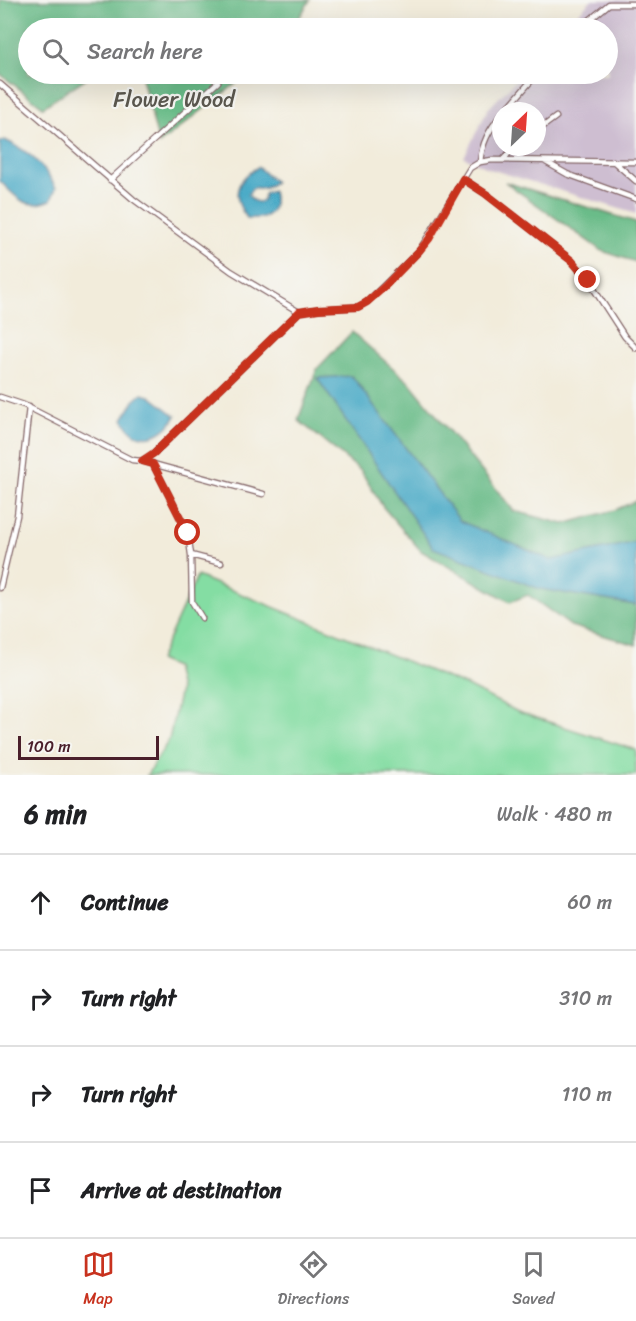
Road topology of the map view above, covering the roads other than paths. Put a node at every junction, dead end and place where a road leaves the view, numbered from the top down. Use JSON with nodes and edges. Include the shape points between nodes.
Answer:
{"nodes":[{"id":1,"x":636,"y":4,"type":"edge"},
{"id":2,"x":592,"y":18,"type":"edge"},
{"id":3,"x":0,"y":84,"type":"edge"},
{"id":4,"x":216,"y":84,"type":"edge"},
{"id":5,"x":528,"y":84,"type":"edge"},
{"id":6,"x":512,"y":102,"type":"edge"},
{"id":7,"x":556,"y":117,"type":"dead end"},
{"id":8,"x":546,"y":124,"type":"edge"},
{"id":9,"x":492,"y":127,"type":"edge"},
{"id":10,"x":506,"y":156,"type":"edge"},
{"id":11,"x":503,"y":160,"type":"junction"},
{"id":12,"x":543,"y":160,"type":"junction"},
{"id":13,"x":613,"y":161,"type":"junction"},
{"id":14,"x":480,"y":162,"type":"junction"},
{"id":15,"x":636,"y":162,"type":"edge"},
{"id":16,"x":463,"y":179,"type":"junction"},
{"id":17,"x":110,"y":180,"type":"junction"},
{"id":18,"x":636,"y":181,"type":"edge"},
{"id":19,"x":636,"y":199,"type":"edge"},
{"id":20,"x":299,"y":312,"type":"junction"},
{"id":21,"x":636,"y":348,"type":"edge"},
{"id":22,"x":0,"y":397,"type":"edge"},
{"id":23,"x":29,"y":407,"type":"junction"},
{"id":24,"x":142,"y":461,"type":"junction"},
{"id":25,"x":153,"y":464,"type":"junction"},
{"id":26,"x":263,"y":494,"type":"dead end"},
{"id":27,"x":191,"y":555,"type":"junction"},
{"id":28,"x":221,"y":563,"type":"dead end"},
{"id":29,"x":0,"y":588,"type":"edge"},
{"id":30,"x":202,"y":618,"type":"dead end"}],
"edges":[{"from":1,"to":2,"type":"lane","via":[[609,4]]},
{"from":3,"to":17,"type":"lane"},
{"from":4,"to":17,"type":"lane"},
{"from":5,"to":6,"type":"lane"},
{"from":7,"to":8,"type":"lane"},
{"from":9,"to":14,"type":"lane"},
{"from":10,"to":11,"type":"lane"},
{"from":11,"to":12,"type":"lane"},
{"from":11,"to":14,"type":"lane"},
{"from":12,"to":13,"type":"lane"},
{"from":12,"to":19,"type":"lane","via":[[567,174]]},
{"from":13,"to":15,"type":"lane"},
{"from":13,"to":18,"type":"lane"},
{"from":14,"to":16,"type":"lane"},
{"from":16,"to":20,"type":"lane","via":[[429,239],[367,302],[358,307]]},
{"from":16,"to":21,"type":"lane","via":[[572,261]]},
{"from":17,"to":20,"type":"lane","via":[[231,271]]},
{"from":20,"to":24,"type":"lane"},
{"from":22,"to":23,"type":"lane"},
{"from":23,"to":24,"type":"lane","via":[[132,460]]},
{"from":23,"to":29,"type":"lane","via":[[17,516]]},
{"from":24,"to":25,"type":"lane"},
{"from":25,"to":26,"type":"lane"},
{"from":25,"to":27,"type":"lane","via":[[188,533]]},
{"from":27,"to":28,"type":"lane"},
{"from":27,"to":30,"type":"lane","via":[[192,602]]}]}
